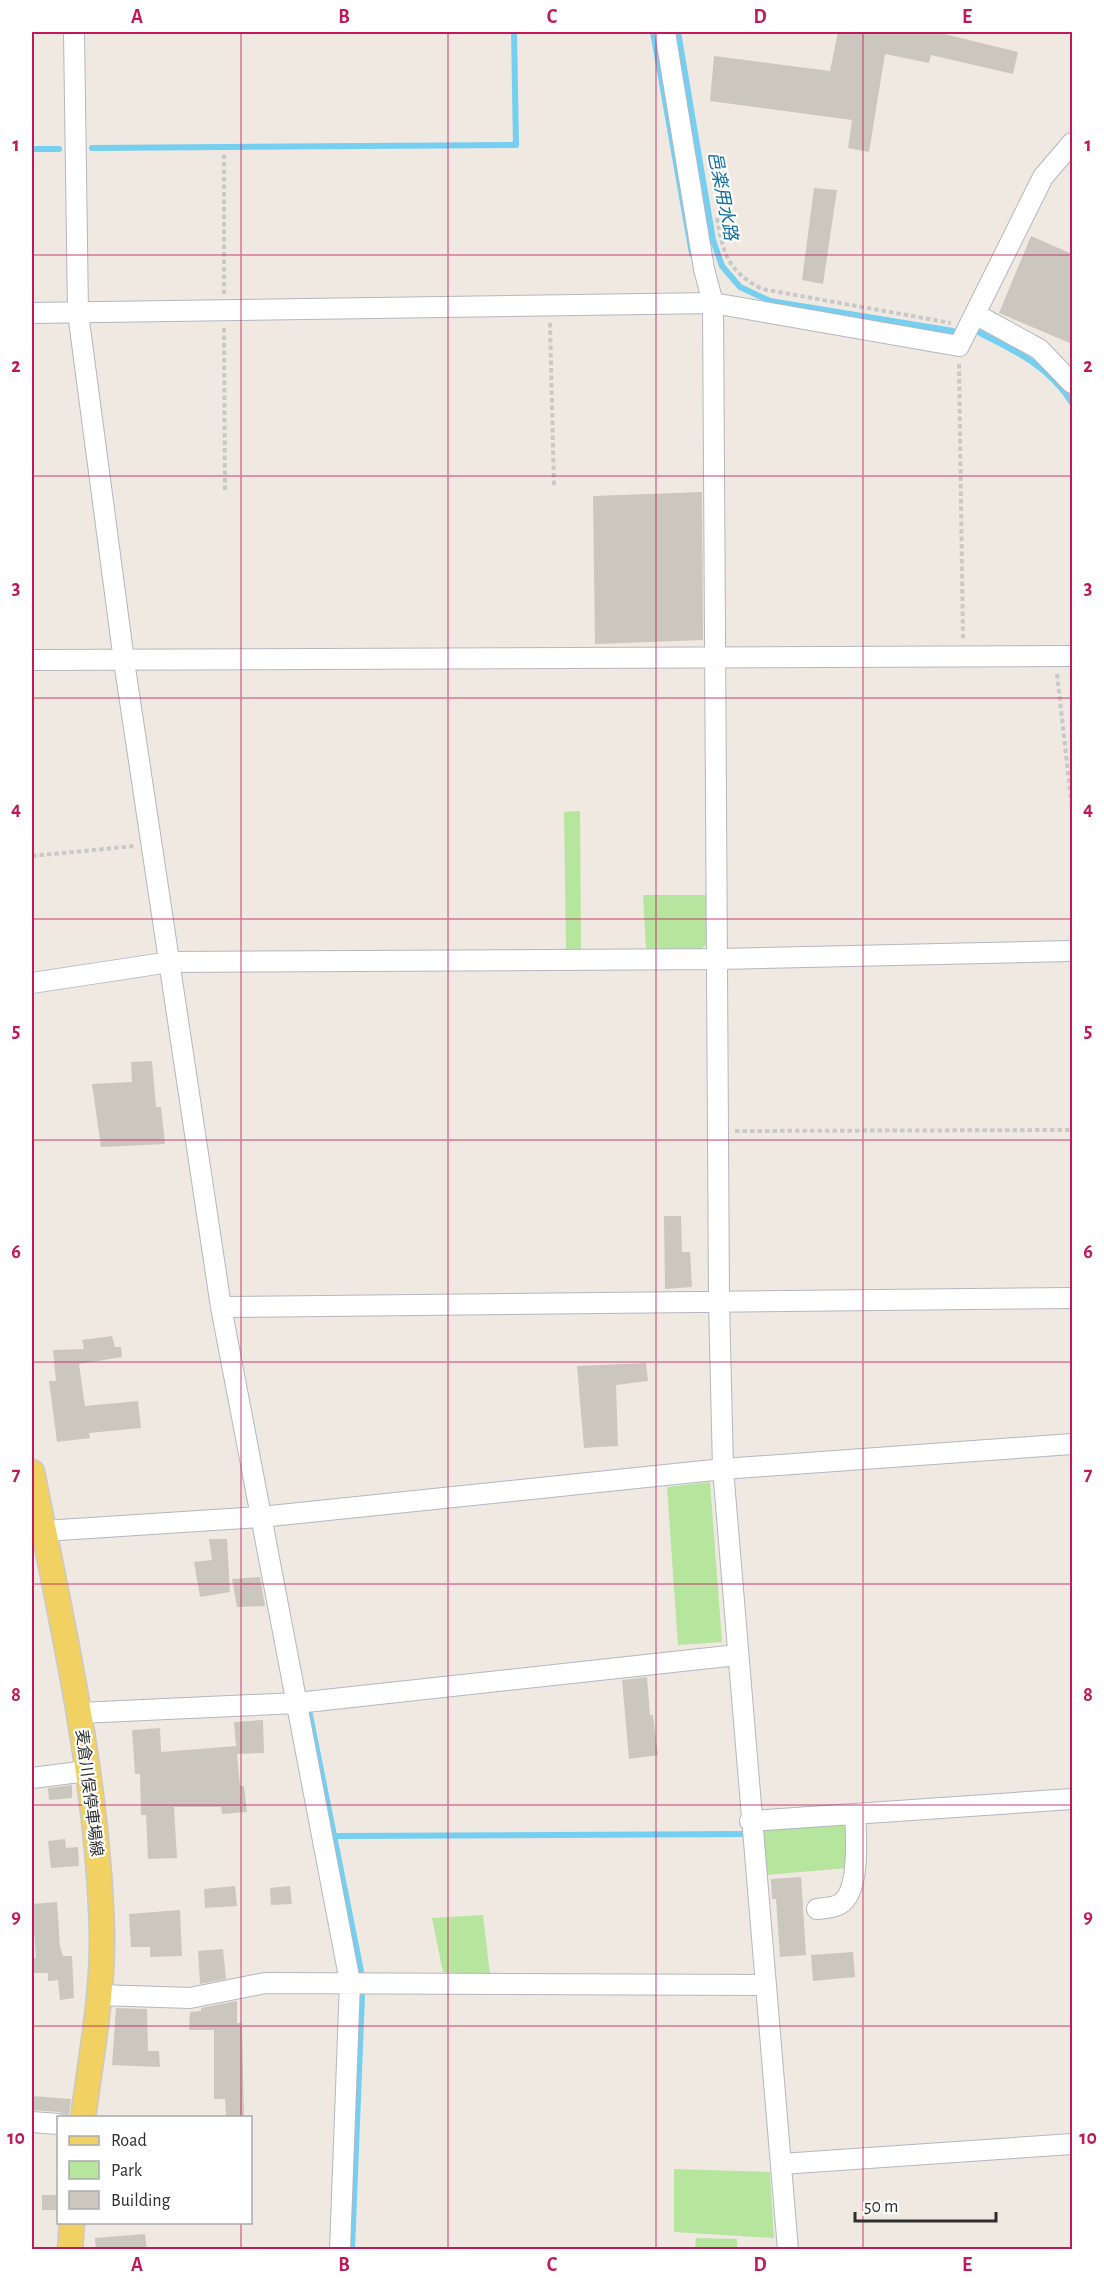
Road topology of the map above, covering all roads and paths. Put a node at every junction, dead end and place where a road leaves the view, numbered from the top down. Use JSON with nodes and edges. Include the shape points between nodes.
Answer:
{"nodes":[{"id":1,"x":74,"y":32,"type":"edge"},
{"id":2,"x":665,"y":32,"type":"edge"},
{"id":3,"x":1072,"y":143,"type":"edge"},
{"id":4,"x":225,"y":153,"type":"dead end"},
{"id":5,"x":715,"y":208,"type":"dead end"},
{"id":6,"x":713,"y":303,"type":"junction"},
{"id":7,"x":550,"y":305,"type":"junction"},
{"id":8,"x":224,"y":311,"type":"junction"},
{"id":9,"x":32,"y":313,"type":"edge"},
{"id":10,"x":78,"y":313,"type":"junction"},
{"id":11,"x":972,"y":320,"type":"junction"},
{"id":12,"x":959,"y":346,"type":"junction"},
{"id":13,"x":1072,"y":383,"type":"edge"},
{"id":14,"x":554,"y":487,"type":"dead end"},
{"id":15,"x":225,"y":491,"type":"dead end"},
{"id":16,"x":963,"y":654,"type":"junction"},
{"id":17,"x":1064,"y":656,"type":"edge"},
{"id":18,"x":717,"y":658,"type":"junction"},
{"id":19,"x":32,"y":660,"type":"edge"},
{"id":20,"x":124,"y":661,"type":"junction"},
{"id":21,"x":1072,"y":808,"type":"edge"},
{"id":22,"x":153,"y":845,"type":"junction"},
{"id":23,"x":32,"y":856,"type":"edge"},
{"id":24,"x":1072,"y":951,"type":"edge"},
{"id":25,"x":719,"y":958,"type":"junction"},
{"id":26,"x":170,"y":962,"type":"junction"},
{"id":27,"x":32,"y":983,"type":"edge"},
{"id":28,"x":1072,"y":1130,"type":"edge"},
{"id":29,"x":719,"y":1131,"type":"junction"},
{"id":30,"x":1072,"y":1298,"type":"edge"},
{"id":31,"x":719,"y":1301,"type":"junction"},
{"id":32,"x":221,"y":1307,"type":"junction"},
{"id":33,"x":1072,"y":1444,"type":"edge"},
{"id":34,"x":723,"y":1469,"type":"junction"},
{"id":35,"x":32,"y":1472,"type":"edge"},
{"id":36,"x":261,"y":1517,"type":"junction"},
{"id":37,"x":44,"y":1531,"type":"junction"},
{"id":38,"x":737,"y":1655,"type":"junction"},
{"id":39,"x":297,"y":1703,"type":"junction"},
{"id":40,"x":79,"y":1713,"type":"junction"},
{"id":41,"x":87,"y":1771,"type":"junction"},
{"id":42,"x":32,"y":1778,"type":"edge"},
{"id":43,"x":1072,"y":1798,"type":"edge"},
{"id":44,"x":855,"y":1814,"type":"junction"},
{"id":45,"x":750,"y":1821,"type":"junction"},
{"id":46,"x":817,"y":1909,"type":"dead end"},
{"id":47,"x":350,"y":1982,"type":"junction"},
{"id":48,"x":764,"y":1985,"type":"junction"},
{"id":49,"x":99,"y":1995,"type":"junction"},
{"id":50,"x":83,"y":2116,"type":"edge"},
{"id":51,"x":32,"y":2122,"type":"edge"},
{"id":52,"x":57,"y":2124,"type":"edge"},
{"id":53,"x":1072,"y":2145,"type":"edge"},
{"id":54,"x":781,"y":2164,"type":"junction"},
{"id":55,"x":72,"y":2224,"type":"edge"},
{"id":56,"x":70,"y":2250,"type":"edge"},
{"id":57,"x":340,"y":2250,"type":"edge"},
{"id":58,"x":788,"y":2250,"type":"edge"}],
"edges":[{"from":1,"to":10,"type":"street"},
{"from":2,"to":6,"type":"street"},
{"from":3,"to":11,"type":"street","via":[[1043,177]]},
{"from":4,"to":8,"type":"path"},
{"from":5,"to":11,"type":"path","via":[[730,264],[762,288]]},
{"from":6,"to":7,"type":"street"},
{"from":6,"to":12,"type":"street"},
{"from":6,"to":18,"type":"street"},
{"from":7,"to":8,"type":"street"},
{"from":7,"to":14,"type":"path"},
{"from":8,"to":10,"type":"street"},
{"from":8,"to":15,"type":"path"},
{"from":9,"to":10,"type":"street"},
{"from":10,"to":20,"type":"street"},
{"from":11,"to":12,"type":"street"},
{"from":11,"to":13,"type":"street","via":[[1039,349]]},
{"from":12,"to":16,"type":"path"},
{"from":16,"to":17,"type":"street"},
{"from":16,"to":18,"type":"street"},
{"from":17,"to":21,"type":"path"},
{"from":18,"to":20,"type":"street"},
{"from":18,"to":25,"type":"street"},
{"from":19,"to":20,"type":"street"},
{"from":20,"to":22,"type":"street"},
{"from":22,"to":23,"type":"path"},
{"from":22,"to":26,"type":"street"},
{"from":24,"to":25,"type":"street"},
{"from":25,"to":26,"type":"street"},
{"from":25,"to":29,"type":"street"},
{"from":26,"to":27,"type":"street"},
{"from":26,"to":32,"type":"street"},
{"from":28,"to":29,"type":"path"},
{"from":29,"to":31,"type":"street"},
{"from":30,"to":31,"type":"street"},
{"from":31,"to":32,"type":"street"},
{"from":31,"to":34,"type":"street"},
{"from":32,"to":36,"type":"street"},
{"from":33,"to":34,"type":"street"},
{"from":34,"to":36,"type":"street"},
{"from":34,"to":38,"type":"street"},
{"from":35,"to":37,"type":"main road","name":"麦倉川俣停車場線"},
{"from":36,"to":37,"type":"street"},
{"from":36,"to":39,"type":"street"},
{"from":37,"to":40,"type":"main road","name":"麦倉川俣停車場線"},
{"from":38,"to":39,"type":"street"},
{"from":38,"to":45,"type":"street"},
{"from":39,"to":40,"type":"street"},
{"from":39,"to":47,"type":"street"},
{"from":40,"to":41,"type":"main road","name":"麦倉川俣停車場線"},
{"from":41,"to":42,"type":"street"},
{"from":41,"to":49,"type":"main road","name":"麦倉川俣停車場線","via":[[102,1934]]},
{"from":43,"to":44,"type":"street"},
{"from":44,"to":45,"type":"street"},
{"from":44,"to":46,"type":"street","via":[[856,1863],[849,1895],[841,1904]]},
{"from":45,"to":48,"type":"street"},
{"from":47,"to":48,"type":"street"},
{"from":47,"to":49,"type":"street","via":[[265,1983],[190,1998]]},
{"from":47,"to":57,"type":"street"},
{"from":48,"to":54,"type":"street"},
{"from":49,"to":50,"type":"main road","name":"麦倉川俣停車場線"},
{"from":51,"to":52,"type":"street"},
{"from":53,"to":54,"type":"street"},
{"from":54,"to":58,"type":"street"},
{"from":55,"to":56,"type":"main road"}]}
